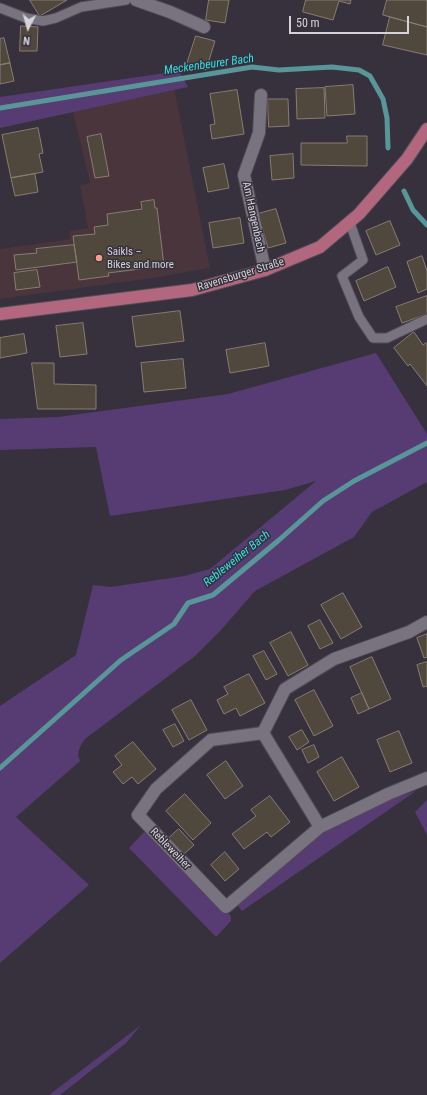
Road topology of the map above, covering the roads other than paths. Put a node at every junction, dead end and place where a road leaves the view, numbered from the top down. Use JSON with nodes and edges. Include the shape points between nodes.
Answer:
{"nodes":[{"id":1,"x":126,"y":0,"type":"edge"},
{"id":2,"x":136,"y":0,"type":"edge"},
{"id":3,"x":78,"y":3,"type":"edge"},
{"id":4,"x":0,"y":8,"type":"edge"},
{"id":5,"x":204,"y":27,"type":"dead end"},
{"id":6,"x":261,"y":95,"type":"dead end"},
{"id":7,"x":427,"y":128,"type":"edge"},
{"id":8,"x":350,"y":223,"type":"junction"},
{"id":9,"x":264,"y":270,"type":"junction"},
{"id":10,"x":0,"y":314,"type":"edge"},
{"id":11,"x":427,"y":319,"type":"edge"},
{"id":12,"x":427,"y":622,"type":"edge"},
{"id":13,"x":263,"y":733,"type":"junction"},
{"id":14,"x":427,"y":778,"type":"edge"},
{"id":15,"x":320,"y":827,"type":"junction"}],
"edges":[{"from":1,"to":3,"type":"lane"},
{"from":2,"to":5,"type":"street"},
{"from":3,"to":4,"type":"lane","via":[[56,18],[43,21],[26,18]]},
{"from":6,"to":9,"type":"street","name":"Am Hangenbach","via":[[258,133],[244,175]]},
{"from":7,"to":8,"type":"main road","name":"Ravensburger Straße","via":[[407,159]]},
{"from":8,"to":9,"type":"main road","name":"Ravensburger Straße","via":[[320,247]]},
{"from":8,"to":11,"type":"lane","via":[[363,260],[342,276],[359,317],[373,338],[387,338]]},
{"from":9,"to":10,"type":"main road","name":"Ravensburger Straße","via":[[192,290]]},
{"from":12,"to":13,"type":"street","via":[[409,632],[334,659],[285,689]]},
{"from":13,"to":15,"type":"street"},
{"from":13,"to":15,"type":"street","name":"Rebleweiher","via":[[211,740],[156,789],[138,815],[226,907]]},
{"from":14,"to":15,"type":"street","name":"Rebleweiher"}]}
